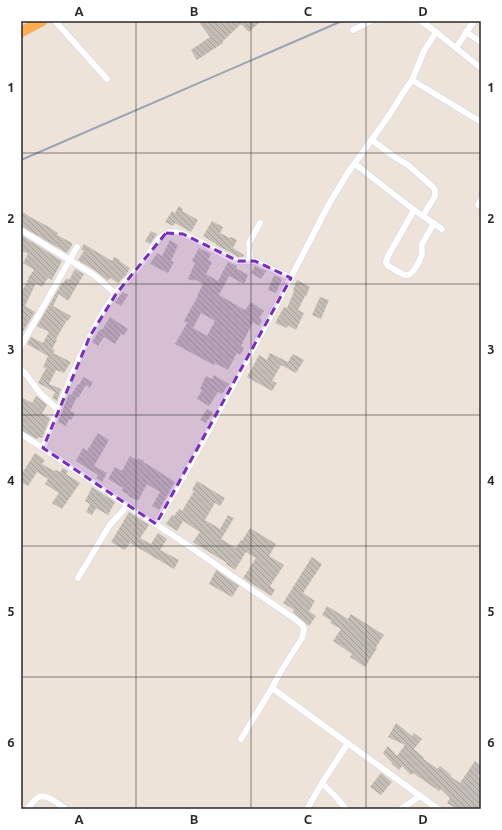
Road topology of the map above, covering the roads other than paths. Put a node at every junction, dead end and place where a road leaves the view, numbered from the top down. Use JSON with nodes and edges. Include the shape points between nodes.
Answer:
{"nodes":[{"id":1,"x":42,"y":21,"type":"edge"},
{"id":2,"x":55,"y":21,"type":"edge"},
{"id":3,"x":371,"y":21,"type":"edge"},
{"id":4,"x":421,"y":21,"type":"edge"},
{"id":5,"x":474,"y":21,"type":"edge"},
{"id":6,"x":353,"y":30,"type":"dead end"},
{"id":7,"x":21,"y":32,"type":"edge"},
{"id":8,"x":436,"y":32,"type":"junction"},
{"id":9,"x":466,"y":32,"type":"junction"},
{"id":10,"x":481,"y":42,"type":"edge"},
{"id":11,"x":456,"y":48,"type":"junction"},
{"id":12,"x":481,"y":68,"type":"edge"},
{"id":13,"x":107,"y":79,"type":"dead end"},
{"id":14,"x":412,"y":80,"type":"junction"},
{"id":15,"x":481,"y":122,"type":"edge"},
{"id":16,"x":372,"y":140,"type":"junction"},
{"id":17,"x":355,"y":164,"type":"junction"},
{"id":18,"x":414,"y":210,"type":"junction"},
{"id":19,"x":423,"y":216,"type":"junction"},
{"id":20,"x":260,"y":223,"type":"dead end"},
{"id":21,"x":434,"y":223,"type":"junction"},
{"id":22,"x":442,"y":229,"type":"dead end"},
{"id":23,"x":21,"y":230,"type":"edge"},
{"id":24,"x":77,"y":247,"type":"dead end"},
{"id":25,"x":70,"y":260,"type":"junction"},
{"id":26,"x":248,"y":260,"type":"junction"},
{"id":27,"x":291,"y":278,"type":"junction"},
{"id":28,"x":116,"y":294,"type":"junction"},
{"id":29,"x":21,"y":346,"type":"edge"},
{"id":30,"x":21,"y":370,"type":"edge"},
{"id":31,"x":57,"y":409,"type":"junction"},
{"id":32,"x":21,"y":434,"type":"edge"},
{"id":33,"x":43,"y":448,"type":"junction"},
{"id":34,"x":127,"y":506,"type":"junction"},
{"id":35,"x":156,"y":524,"type":"junction"},
{"id":36,"x":78,"y":578,"type":"dead end"},
{"id":37,"x":272,"y":688,"type":"junction"},
{"id":38,"x":241,"y":739,"type":"dead end"},
{"id":39,"x":348,"y":743,"type":"junction"},
{"id":40,"x":322,"y":783,"type":"junction"},
{"id":41,"x":420,"y":796,"type":"junction"},
{"id":42,"x":28,"y":809,"type":"edge"},
{"id":43,"x":66,"y":809,"type":"edge"},
{"id":44,"x":307,"y":809,"type":"edge"},
{"id":45,"x":346,"y":809,"type":"edge"},
{"id":46,"x":401,"y":809,"type":"edge"},
{"id":47,"x":438,"y":809,"type":"edge"}],
"edges":[{"from":1,"to":7,"type":"highway"},
{"from":2,"to":13,"type":"street"},
{"from":3,"to":6,"type":"street"},
{"from":4,"to":8,"type":"street"},
{"from":5,"to":9,"type":"street"},
{"from":8,"to":11,"type":"street"},
{"from":8,"to":14,"type":"street","via":[[424,51]]},
{"from":9,"to":10,"type":"street"},
{"from":9,"to":11,"type":"street"},
{"from":11,"to":12,"type":"street"},
{"from":14,"to":15,"type":"street"},
{"from":14,"to":16,"type":"street"},
{"from":16,"to":17,"type":"street"},
{"from":16,"to":19,"type":"street","via":[[408,165],[433,187],[435,196]]},
{"from":17,"to":18,"type":"street"},
{"from":17,"to":27,"type":"street","via":[[329,204]]},
{"from":18,"to":19,"type":"street"},
{"from":18,"to":21,"type":"street","via":[[388,256],[388,266],[405,275],[413,272],[422,253],[422,244]]},
{"from":19,"to":21,"type":"street"},
{"from":20,"to":26,"type":"street","via":[[249,243]]},
{"from":21,"to":22,"type":"street"},
{"from":23,"to":25,"type":"street"},
{"from":24,"to":25,"type":"street"},
{"from":25,"to":28,"type":"street","via":[[94,275]]},
{"from":25,"to":29,"type":"street"},
{"from":26,"to":27,"type":"street"},
{"from":26,"to":28,"type":"street","via":[[238,261],[177,232],[166,233],[156,242]]},
{"from":27,"to":35,"type":"street"},
{"from":28,"to":31,"type":"street","via":[[77,361]]},
{"from":30,"to":31,"type":"street"},
{"from":31,"to":33,"type":"street"},
{"from":32,"to":33,"type":"street"},
{"from":33,"to":34,"type":"street"},
{"from":34,"to":35,"type":"street"},
{"from":34,"to":36,"type":"street","via":[[109,526]]},
{"from":35,"to":37,"type":"street","via":[[302,625],[302,638]]},
{"from":37,"to":38,"type":"street"},
{"from":37,"to":39,"type":"street"},
{"from":39,"to":40,"type":"street"},
{"from":39,"to":41,"type":"street"},
{"from":40,"to":44,"type":"street"},
{"from":40,"to":45,"type":"street"},
{"from":41,"to":46,"type":"street"},
{"from":41,"to":47,"type":"street"},
{"from":42,"to":43,"type":"street","via":[[40,796],[46,796]]}]}
